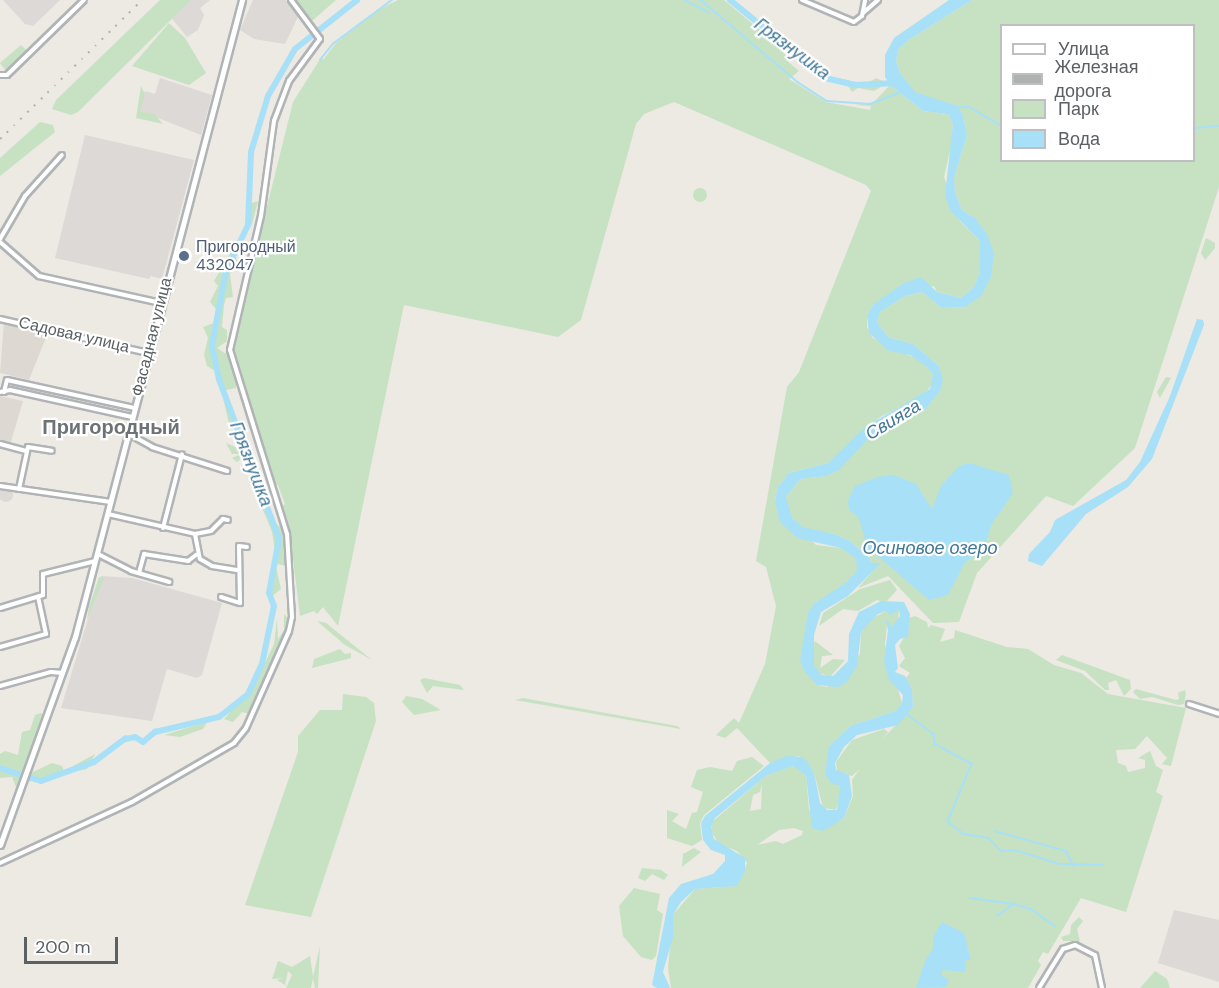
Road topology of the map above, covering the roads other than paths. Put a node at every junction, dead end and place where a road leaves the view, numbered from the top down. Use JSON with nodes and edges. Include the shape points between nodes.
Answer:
{"nodes":[{"id":1,"x":84,"y":0,"type":"edge"},
{"id":2,"x":242,"y":0,"type":"edge"},
{"id":3,"x":291,"y":0,"type":"edge"},
{"id":4,"x":802,"y":0,"type":"edge"},
{"id":5,"x":865,"y":0,"type":"edge"},
{"id":6,"x":878,"y":0,"type":"edge"},
{"id":7,"x":862,"y":13,"type":"junction"},
{"id":8,"x":0,"y":75,"type":"edge"},
{"id":9,"x":62,"y":155,"type":"dead end"},
{"id":10,"x":0,"y":241,"type":"edge"},
{"id":11,"x":161,"y":303,"type":"junction"},
{"id":12,"x":0,"y":318,"type":"edge"},
{"id":13,"x":148,"y":353,"type":"junction"},
{"id":14,"x":2,"y":392,"type":"edge"},
{"id":15,"x":134,"y":408,"type":"junction"},
{"id":16,"x":132,"y":417,"type":"junction"},
{"id":17,"x":129,"y":434,"type":"junction"},
{"id":18,"x":0,"y":444,"type":"edge"},
{"id":19,"x":27,"y":451,"type":"junction"},
{"id":20,"x":52,"y":451,"type":"dead end"},
{"id":21,"x":182,"y":454,"type":"junction"},
{"id":22,"x":227,"y":471,"type":"dead end"},
{"id":23,"x":0,"y":486,"type":"edge"},
{"id":24,"x":19,"y":489,"type":"junction"},
{"id":25,"x":112,"y":502,"type":"junction"},
{"id":26,"x":108,"y":514,"type":"junction"},
{"id":27,"x":228,"y":520,"type":"dead end"},
{"id":28,"x":162,"y":528,"type":"junction"},
{"id":29,"x":195,"y":534,"type":"junction"},
{"id":30,"x":247,"y":548,"type":"dead end"},
{"id":31,"x":98,"y":554,"type":"junction"},
{"id":32,"x":196,"y":555,"type":"junction"},
{"id":33,"x":96,"y":561,"type":"junction"},
{"id":34,"x":237,"y":570,"type":"junction"},
{"id":35,"x":139,"y":573,"type":"junction"},
{"id":36,"x":169,"y":582,"type":"dead end"},
{"id":37,"x":39,"y":596,"type":"junction"},
{"id":38,"x":221,"y":597,"type":"dead end"},
{"id":39,"x":0,"y":608,"type":"edge"},
{"id":40,"x":0,"y":647,"type":"edge"},
{"id":41,"x":65,"y":673,"type":"junction"},
{"id":42,"x":0,"y":686,"type":"edge"},
{"id":43,"x":1189,"y":704,"type":"dead end"},
{"id":44,"x":1219,"y":714,"type":"edge"},
{"id":45,"x":0,"y":845,"type":"edge"},
{"id":46,"x":0,"y":863,"type":"edge"},
{"id":47,"x":1039,"y":988,"type":"edge"},
{"id":48,"x":1102,"y":988,"type":"edge"}],
"edges":[{"from":1,"to":8,"type":"street","via":[[7,75]]},
{"from":2,"to":11,"type":"main road","name":"Фасадная улица"},
{"from":3,"to":46,"type":"street","via":[[320,39],[289,81],[274,121],[261,216],[230,350],[287,534],[292,617],[289,631],[246,728],[234,743],[132,802]]},
{"from":4,"to":7,"type":"street","via":[[851,22]]},
{"from":5,"to":7,"type":"street"},
{"from":6,"to":7,"type":"street"},
{"from":9,"to":10,"type":"street","via":[[26,196]]},
{"from":10,"to":11,"type":"street","via":[[39,276]]},
{"from":11,"to":13,"type":"main road","name":"Фасадная улица"},
{"from":12,"to":13,"type":"street","name":"Садовая улица"},
{"from":13,"to":15,"type":"main road","name":"Фасадная улица"},
{"from":14,"to":15,"type":"street","via":[[7,380]]},
{"from":14,"to":16,"type":"street"},
{"from":15,"to":16,"type":"main road","name":"Фасадная улица"},
{"from":16,"to":17,"type":"main road","name":"Фасадная улица"},
{"from":17,"to":21,"type":"street","via":[[152,447]]},
{"from":17,"to":25,"type":"main road","name":"Фасадная улица"},
{"from":18,"to":19,"type":"street"},
{"from":19,"to":20,"type":"street","via":[[28,447]]},
{"from":19,"to":24,"type":"street"},
{"from":21,"to":22,"type":"street"},
{"from":21,"to":28,"type":"street"},
{"from":23,"to":24,"type":"street"},
{"from":24,"to":25,"type":"street"},
{"from":25,"to":26,"type":"main road","name":"Фасадная улица"},
{"from":26,"to":28,"type":"street"},
{"from":26,"to":31,"type":"main road","name":"Фасадная улица"},
{"from":27,"to":29,"type":"street","via":[[223,519],[211,531]]},
{"from":28,"to":29,"type":"street"},
{"from":29,"to":32,"type":"street"},
{"from":30,"to":34,"type":"street","via":[[239,546]]},
{"from":31,"to":33,"type":"main road","name":"Фасадная улица"},
{"from":31,"to":35,"type":"street"},
{"from":32,"to":34,"type":"street","via":[[212,566]]},
{"from":32,"to":35,"type":"street","via":[[188,561],[144,554]]},
{"from":33,"to":37,"type":"street","via":[[43,574],[45,591]]},
{"from":33,"to":41,"type":"main road","name":"Фасадная улица"},
{"from":34,"to":38,"type":"street","via":[[242,586],[240,603]]},
{"from":35,"to":36,"type":"street"},
{"from":37,"to":39,"type":"street"},
{"from":37,"to":40,"type":"street","via":[[46,634]]},
{"from":41,"to":42,"type":"street","via":[[51,672]]},
{"from":41,"to":45,"type":"main road","name":"Фасадная улица"},
{"from":43,"to":44,"type":"street"},
{"from":47,"to":48,"type":"street","via":[[1063,949],[1075,945],[1095,955]]}]}
